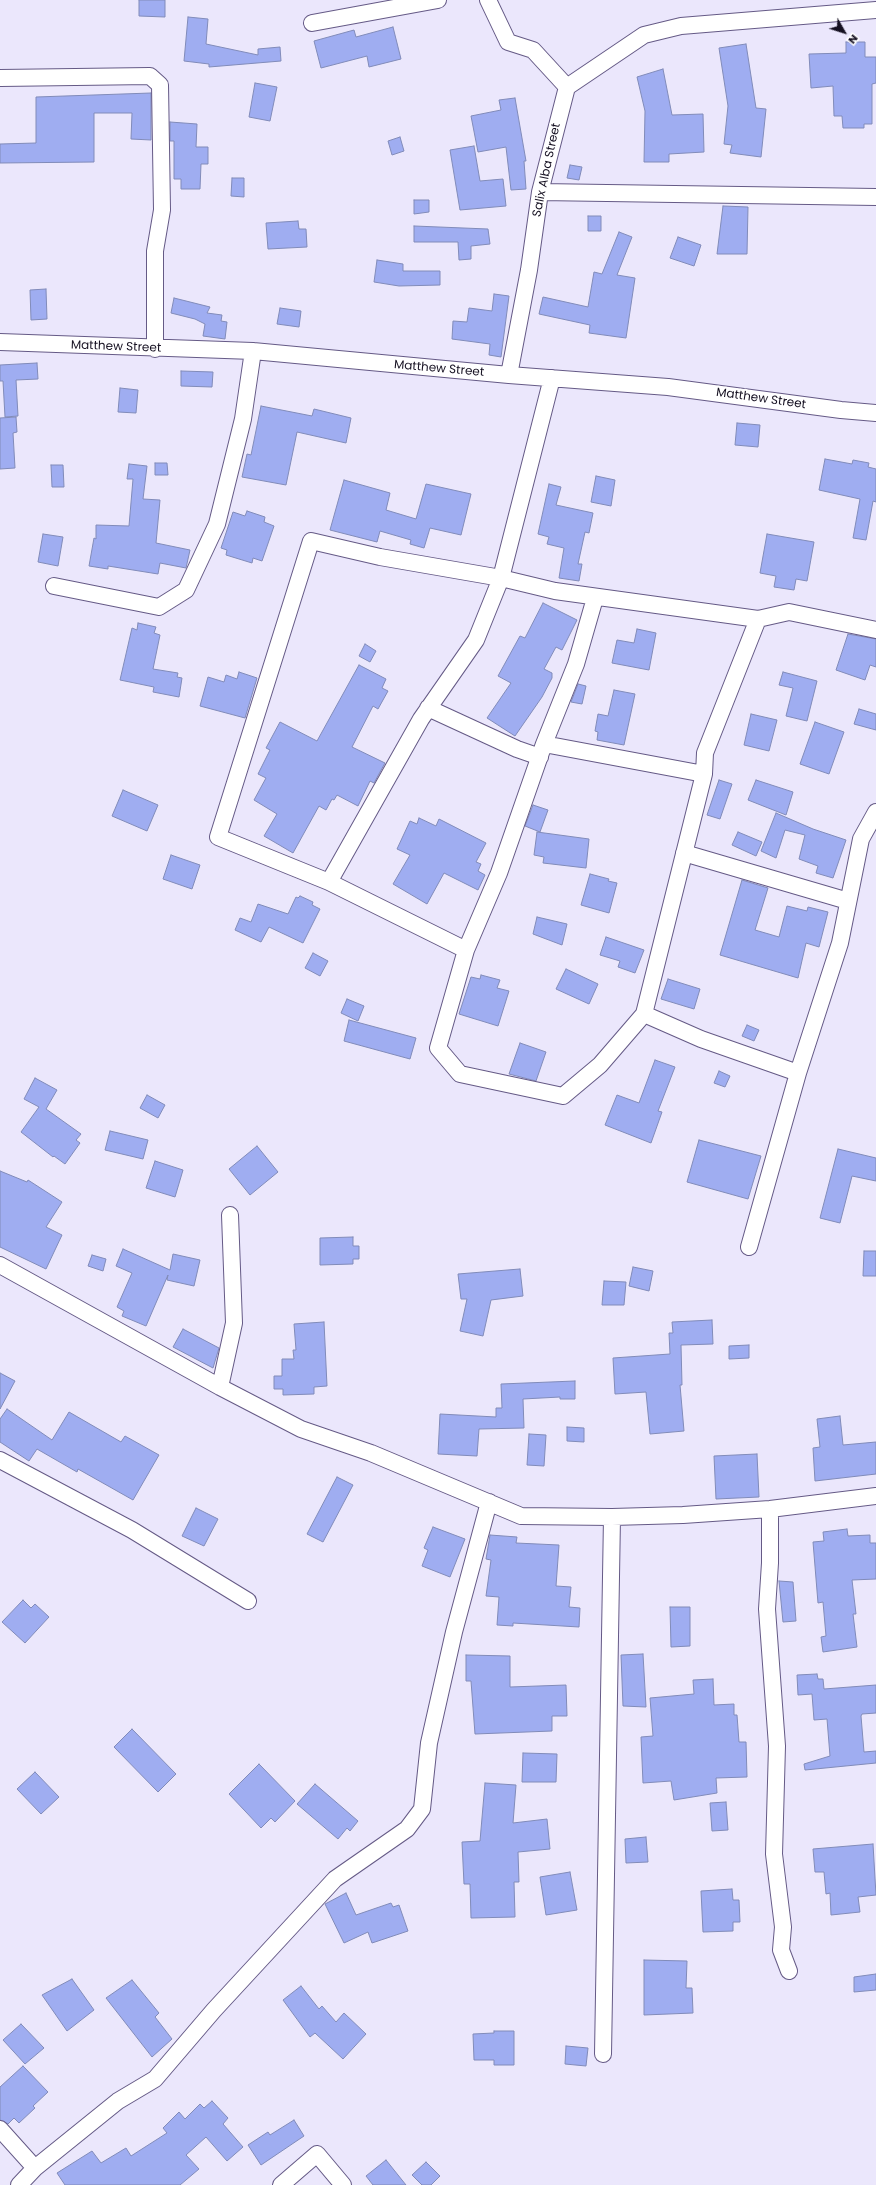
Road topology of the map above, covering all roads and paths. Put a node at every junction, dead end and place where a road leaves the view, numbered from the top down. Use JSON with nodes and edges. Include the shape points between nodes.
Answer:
{"nodes":[{"id":1,"x":438,"y":0,"type":"edge"},
{"id":2,"x":488,"y":0,"type":"edge"},
{"id":3,"x":876,"y":10,"type":"edge"},
{"id":4,"x":312,"y":23,"type":"dead end"},
{"id":5,"x":0,"y":78,"type":"edge"},
{"id":6,"x":567,"y":87,"type":"junction"},
{"id":7,"x":540,"y":192,"type":"junction"},
{"id":8,"x":876,"y":197,"type":"edge"},
{"id":9,"x":0,"y":342,"type":"edge"},
{"id":10,"x":156,"y":349,"type":"junction"},
{"id":11,"x":253,"y":351,"type":"junction"},
{"id":12,"x":509,"y":375,"type":"junction"},
{"id":13,"x":552,"y":378,"type":"junction"},
{"id":14,"x":876,"y":413,"type":"edge"},
{"id":15,"x":501,"y":578,"type":"junction"},
{"id":16,"x":54,"y":586,"type":"dead end"},
{"id":17,"x":595,"y":598,"type":"junction"},
{"id":18,"x":758,"y":619,"type":"junction"},
{"id":19,"x":876,"y":630,"type":"edge"},
{"id":20,"x":428,"y":708,"type":"junction"},
{"id":21,"x":542,"y":750,"type":"junction"},
{"id":22,"x":704,"y":774,"type":"junction"},
{"id":23,"x":876,"y":812,"type":"edge"},
{"id":24,"x":684,"y":853,"type":"junction"},
{"id":25,"x":329,"y":882,"type":"junction"},
{"id":26,"x":848,"y":901,"type":"junction"},
{"id":27,"x":466,"y":950,"type":"junction"},
{"id":28,"x":644,"y":1014,"type":"junction"},
{"id":29,"x":798,"y":1073,"type":"junction"},
{"id":30,"x":230,"y":1215,"type":"dead end"},
{"id":31,"x":749,"y":1248,"type":"dead end"},
{"id":32,"x":0,"y":1265,"type":"edge"},
{"id":33,"x":220,"y":1387,"type":"junction"},
{"id":34,"x":0,"y":1460,"type":"edge"},
{"id":35,"x":876,"y":1496,"type":"edge"},
{"id":36,"x":489,"y":1502,"type":"junction"},
{"id":37,"x":770,"y":1509,"type":"junction"},
{"id":38,"x":612,"y":1517,"type":"junction"},
{"id":39,"x":248,"y":1601,"type":"dead end"},
{"id":40,"x":789,"y":1971,"type":"dead end"},
{"id":41,"x":602,"y":2054,"type":"dead end"},
{"id":42,"x":0,"y":2129,"type":"edge"},
{"id":43,"x":35,"y":2168,"type":"junction"},
{"id":44,"x":19,"y":2185,"type":"edge"},
{"id":45,"x":281,"y":2185,"type":"edge"},
{"id":46,"x":343,"y":2185,"type":"edge"}],
"edges":[{"from":1,"to":4,"type":"street"},
{"from":2,"to":6,"type":"street","via":[[508,42],[533,50]]},
{"from":3,"to":6,"type":"street","via":[[681,26],[644,35]]},
{"from":5,"to":10,"type":"street","via":[[150,76],[160,85],[162,210],[155,251]]},
{"from":6,"to":7,"type":"street","name":"Salix Alba Street"},
{"from":7,"to":8,"type":"street"},
{"from":7,"to":12,"type":"street","name":"Salix Alba Street","via":[[529,270]]},
{"from":9,"to":10,"type":"street","name":"Matthew Street"},
{"from":10,"to":11,"type":"street","name":"Matthew Street"},
{"from":11,"to":12,"type":"street","name":"Matthew Street"},
{"from":11,"to":16,"type":"street","via":[[243,419],[217,524],[186,590],[159,607]]},
{"from":12,"to":13,"type":"street","name":"Matthew Street"},
{"from":13,"to":14,"type":"street","name":"Matthew Street","via":[[668,387]]},
{"from":13,"to":15,"type":"street"},
{"from":15,"to":17,"type":"street"},
{"from":15,"to":20,"type":"street","via":[[476,640]]},
{"from":15,"to":25,"type":"street","via":[[380,557],[311,541],[218,837]]},
{"from":17,"to":18,"type":"street"},
{"from":17,"to":21,"type":"street","via":[[576,664]]},
{"from":18,"to":19,"type":"street","via":[[789,612]]},
{"from":18,"to":22,"type":"street","via":[[706,753]]},
{"from":20,"to":21,"type":"street","via":[[517,749]]},
{"from":20,"to":25,"type":"street"},
{"from":21,"to":22,"type":"street"},
{"from":21,"to":27,"type":"street","via":[[499,873]]},
{"from":22,"to":24,"type":"street"},
{"from":23,"to":26,"type":"street","via":[[861,839]]},
{"from":24,"to":26,"type":"street"},
{"from":24,"to":28,"type":"street"},
{"from":25,"to":27,"type":"street"},
{"from":26,"to":29,"type":"street","via":[[840,943]]},
{"from":27,"to":28,"type":"street","via":[[438,1048],[460,1074],[563,1096],[600,1065]]},
{"from":28,"to":29,"type":"street","via":[[701,1039]]},
{"from":29,"to":31,"type":"street"},
{"from":30,"to":33,"type":"street","via":[[234,1323]]},
{"from":32,"to":33,"type":"street"},
{"from":33,"to":36,"type":"street","via":[[301,1429],[371,1453]]},
{"from":34,"to":39,"type":"street","via":[[132,1530]]},
{"from":35,"to":37,"type":"street"},
{"from":36,"to":38,"type":"street","via":[[521,1516]]},
{"from":36,"to":43,"type":"street","via":[[454,1632],[429,1743],[422,1809],[407,1828],[335,1879],[214,2010],[155,2079],[118,2101]]},
{"from":37,"to":38,"type":"street"},
{"from":37,"to":40,"type":"street","via":[[770,1563],[766,1609],[777,1746],[774,1854],[783,1927],[781,1950]]},
{"from":38,"to":41,"type":"street"},
{"from":42,"to":43,"type":"street"},
{"from":43,"to":44,"type":"street"},
{"from":45,"to":46,"type":"street","via":[[317,2154]]}]}
